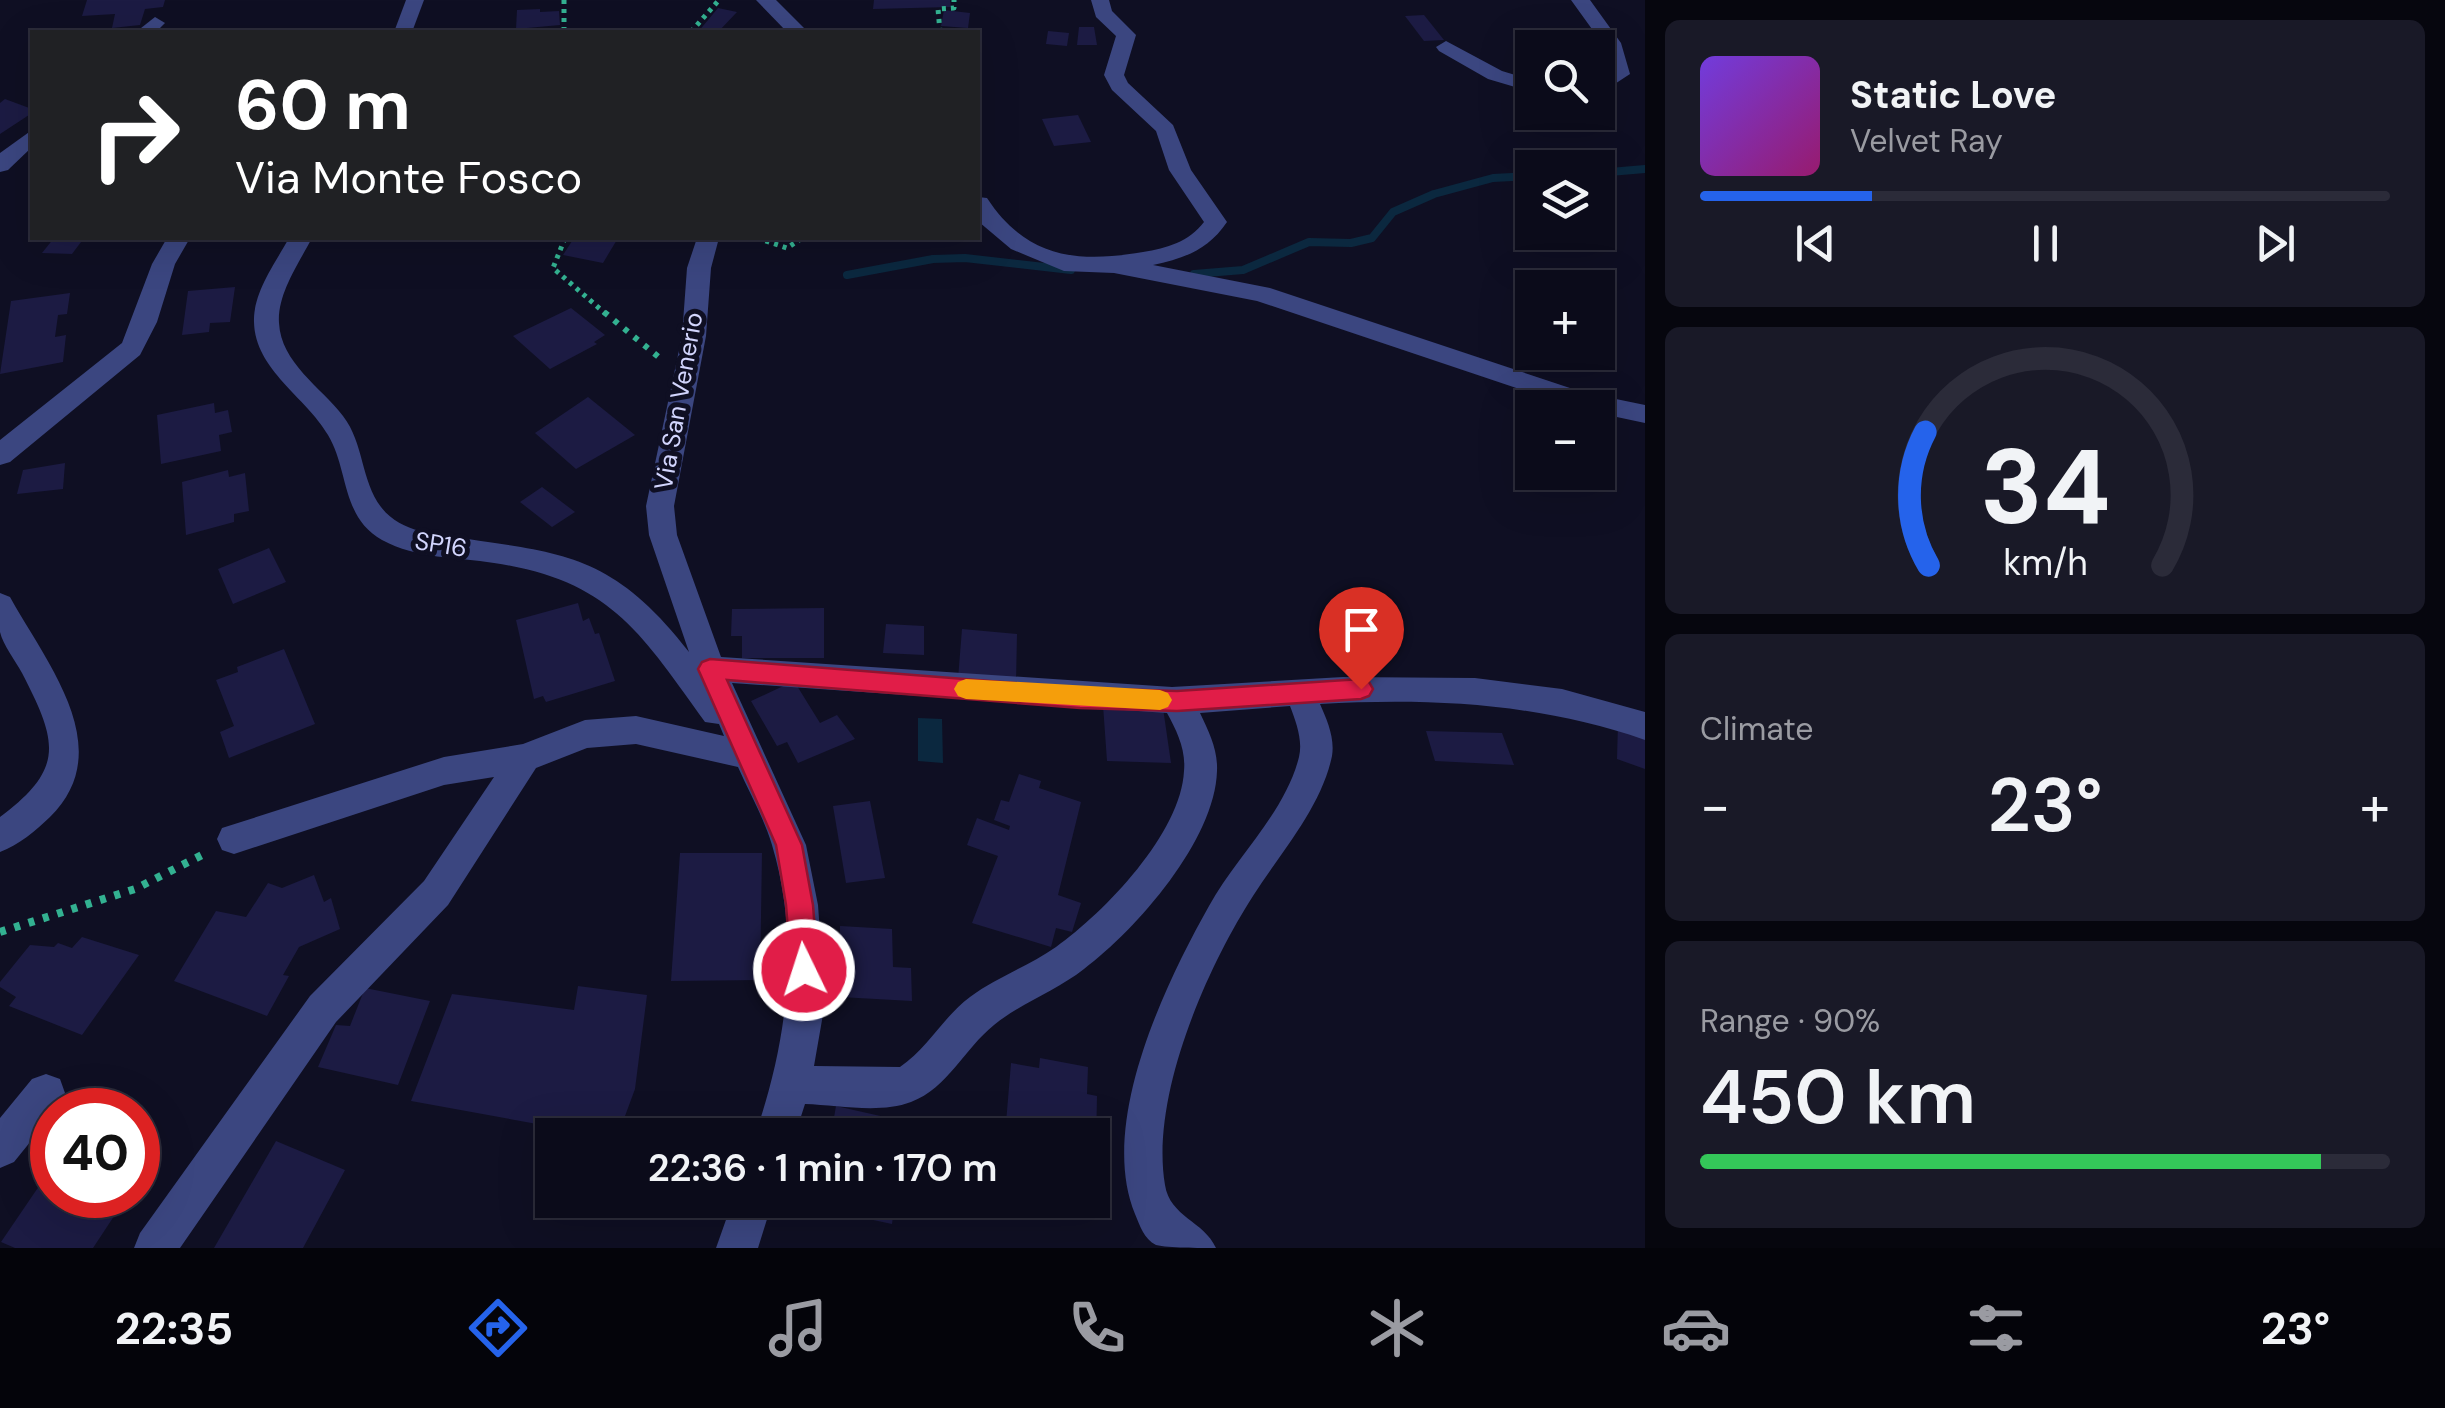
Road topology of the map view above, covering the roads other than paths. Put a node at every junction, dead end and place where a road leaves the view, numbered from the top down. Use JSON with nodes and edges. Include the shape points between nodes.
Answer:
{"nodes":[{"id":1,"x":415,"y":0,"type":"edge"},
{"id":2,"x":765,"y":0,"type":"edge"},
{"id":3,"x":1100,"y":0,"type":"edge"},
{"id":4,"x":1580,"y":0,"type":"edge"},
{"id":5,"x":404,"y":30,"type":"edge"},
{"id":6,"x":796,"y":30,"type":"edge"},
{"id":7,"x":1603,"y":30,"type":"edge"},
{"id":8,"x":1446,"y":47,"type":"dead end"},
{"id":9,"x":1615,"y":50,"type":"edge"},
{"id":10,"x":1615,"y":77,"type":"edge"},
{"id":11,"x":1515,"y":81,"type":"edge"},
{"id":12,"x":30,"y":138,"type":"edge"},
{"id":13,"x":0,"y":165,"type":"edge"},
{"id":14,"x":980,"y":205,"type":"edge"},
{"id":15,"x":176,"y":240,"type":"edge"},
{"id":16,"x":299,"y":240,"type":"edge"},
{"id":17,"x":707,"y":240,"type":"edge"},
{"id":18,"x":1114,"y":265,"type":"junction"},
{"id":19,"x":1645,"y":414,"type":"edge"},
{"id":20,"x":0,"y":454,"type":"edge"},
{"id":21,"x":0,"y":605,"type":"edge"},
{"id":22,"x":710,"y":669,"type":"junction"},
{"id":23,"x":1300,"y":692,"type":"junction"},
{"id":24,"x":1177,"y":701,"type":"junction"},
{"id":25,"x":1645,"y":726,"type":"edge"},
{"id":26,"x":748,"y":755,"type":"junction"},
{"id":27,"x":525,"y":758,"type":"junction"},
{"id":28,"x":0,"y":837,"type":"edge"},
{"id":29,"x":234,"y":839,"type":"road end"},
{"id":30,"x":792,"y":1084,"type":"junction"},
{"id":31,"x":30,"y":1112,"type":"edge"},
{"id":32,"x":781,"y":1118,"type":"edge"},
{"id":33,"x":0,"y":1148,"type":"edge"},
{"id":34,"x":747,"y":1218,"type":"edge"},
{"id":35,"x":155,"y":1248,"type":"edge"},
{"id":36,"x":737,"y":1248,"type":"edge"},
{"id":37,"x":1195,"y":1248,"type":"edge"}],
"edges":[{"from":1,"to":5,"type":"street"},
{"from":2,"to":6,"type":"street"},
{"from":3,"to":18,"type":"street","via":[[1102,13],[1126,35],[1114,75],[1119,86],[1166,129],[1180,170],[1216,222],[1190,248]]},
{"from":4,"to":7,"type":"street"},
{"from":8,"to":11,"type":"street"},
{"from":9,"to":10,"type":"street"},
{"from":12,"to":13,"type":"street"},
{"from":14,"to":18,"type":"street","via":[[990,222],[1045,258],[1072,266]]},
{"from":15,"to":20,"type":"street","via":[[166,253],[144,332],[132,348]]},
{"from":16,"to":26,"type":"street","name":"SP16","number":"SP16","via":[[266,323],[280,358],[342,436],[366,509],[404,538],[547,558],[588,574],[651,625]]},
{"from":17,"to":22,"type":"street","name":"Via San Venerio","via":[[660,506],[662,536]]},
{"from":18,"to":19,"type":"street","via":[[1260,294],[1579,400]]},
{"from":21,"to":28,"type":"street","via":[[62,727],[67,755],[50,794]]},
{"from":22,"to":24,"type":"street"},
{"from":22,"to":26,"type":"street","name":"Via San Venerio"},
{"from":23,"to":24,"type":"street"},
{"from":23,"to":25,"type":"street","via":[[1558,699]]},
{"from":23,"to":37,"type":"street","via":[[1316,755],[1288,820],[1236,891],[1198,964],[1159,1058],[1143,1153],[1148,1194],[1158,1220]]},
{"from":24,"to":30,"type":"street","via":[[1197,738],[1200,778],[1184,828],[1113,917],[1073,956],[981,1012],[927,1072],[902,1087]]},
{"from":26,"to":27,"type":"street","via":[[636,730],[585,734]]},
{"from":26,"to":30,"type":"street","name":"Via San Venerio","via":[[789,845],[800,905],[807,1003]]},
{"from":27,"to":29,"type":"street","via":[[444,770]]},
{"from":27,"to":35,"type":"street","via":[[436,893],[322,1009]]},
{"from":30,"to":32,"type":"street","name":"Via San Venerio"},
{"from":31,"to":33,"type":"street"},
{"from":34,"to":36,"type":"street"}]}
